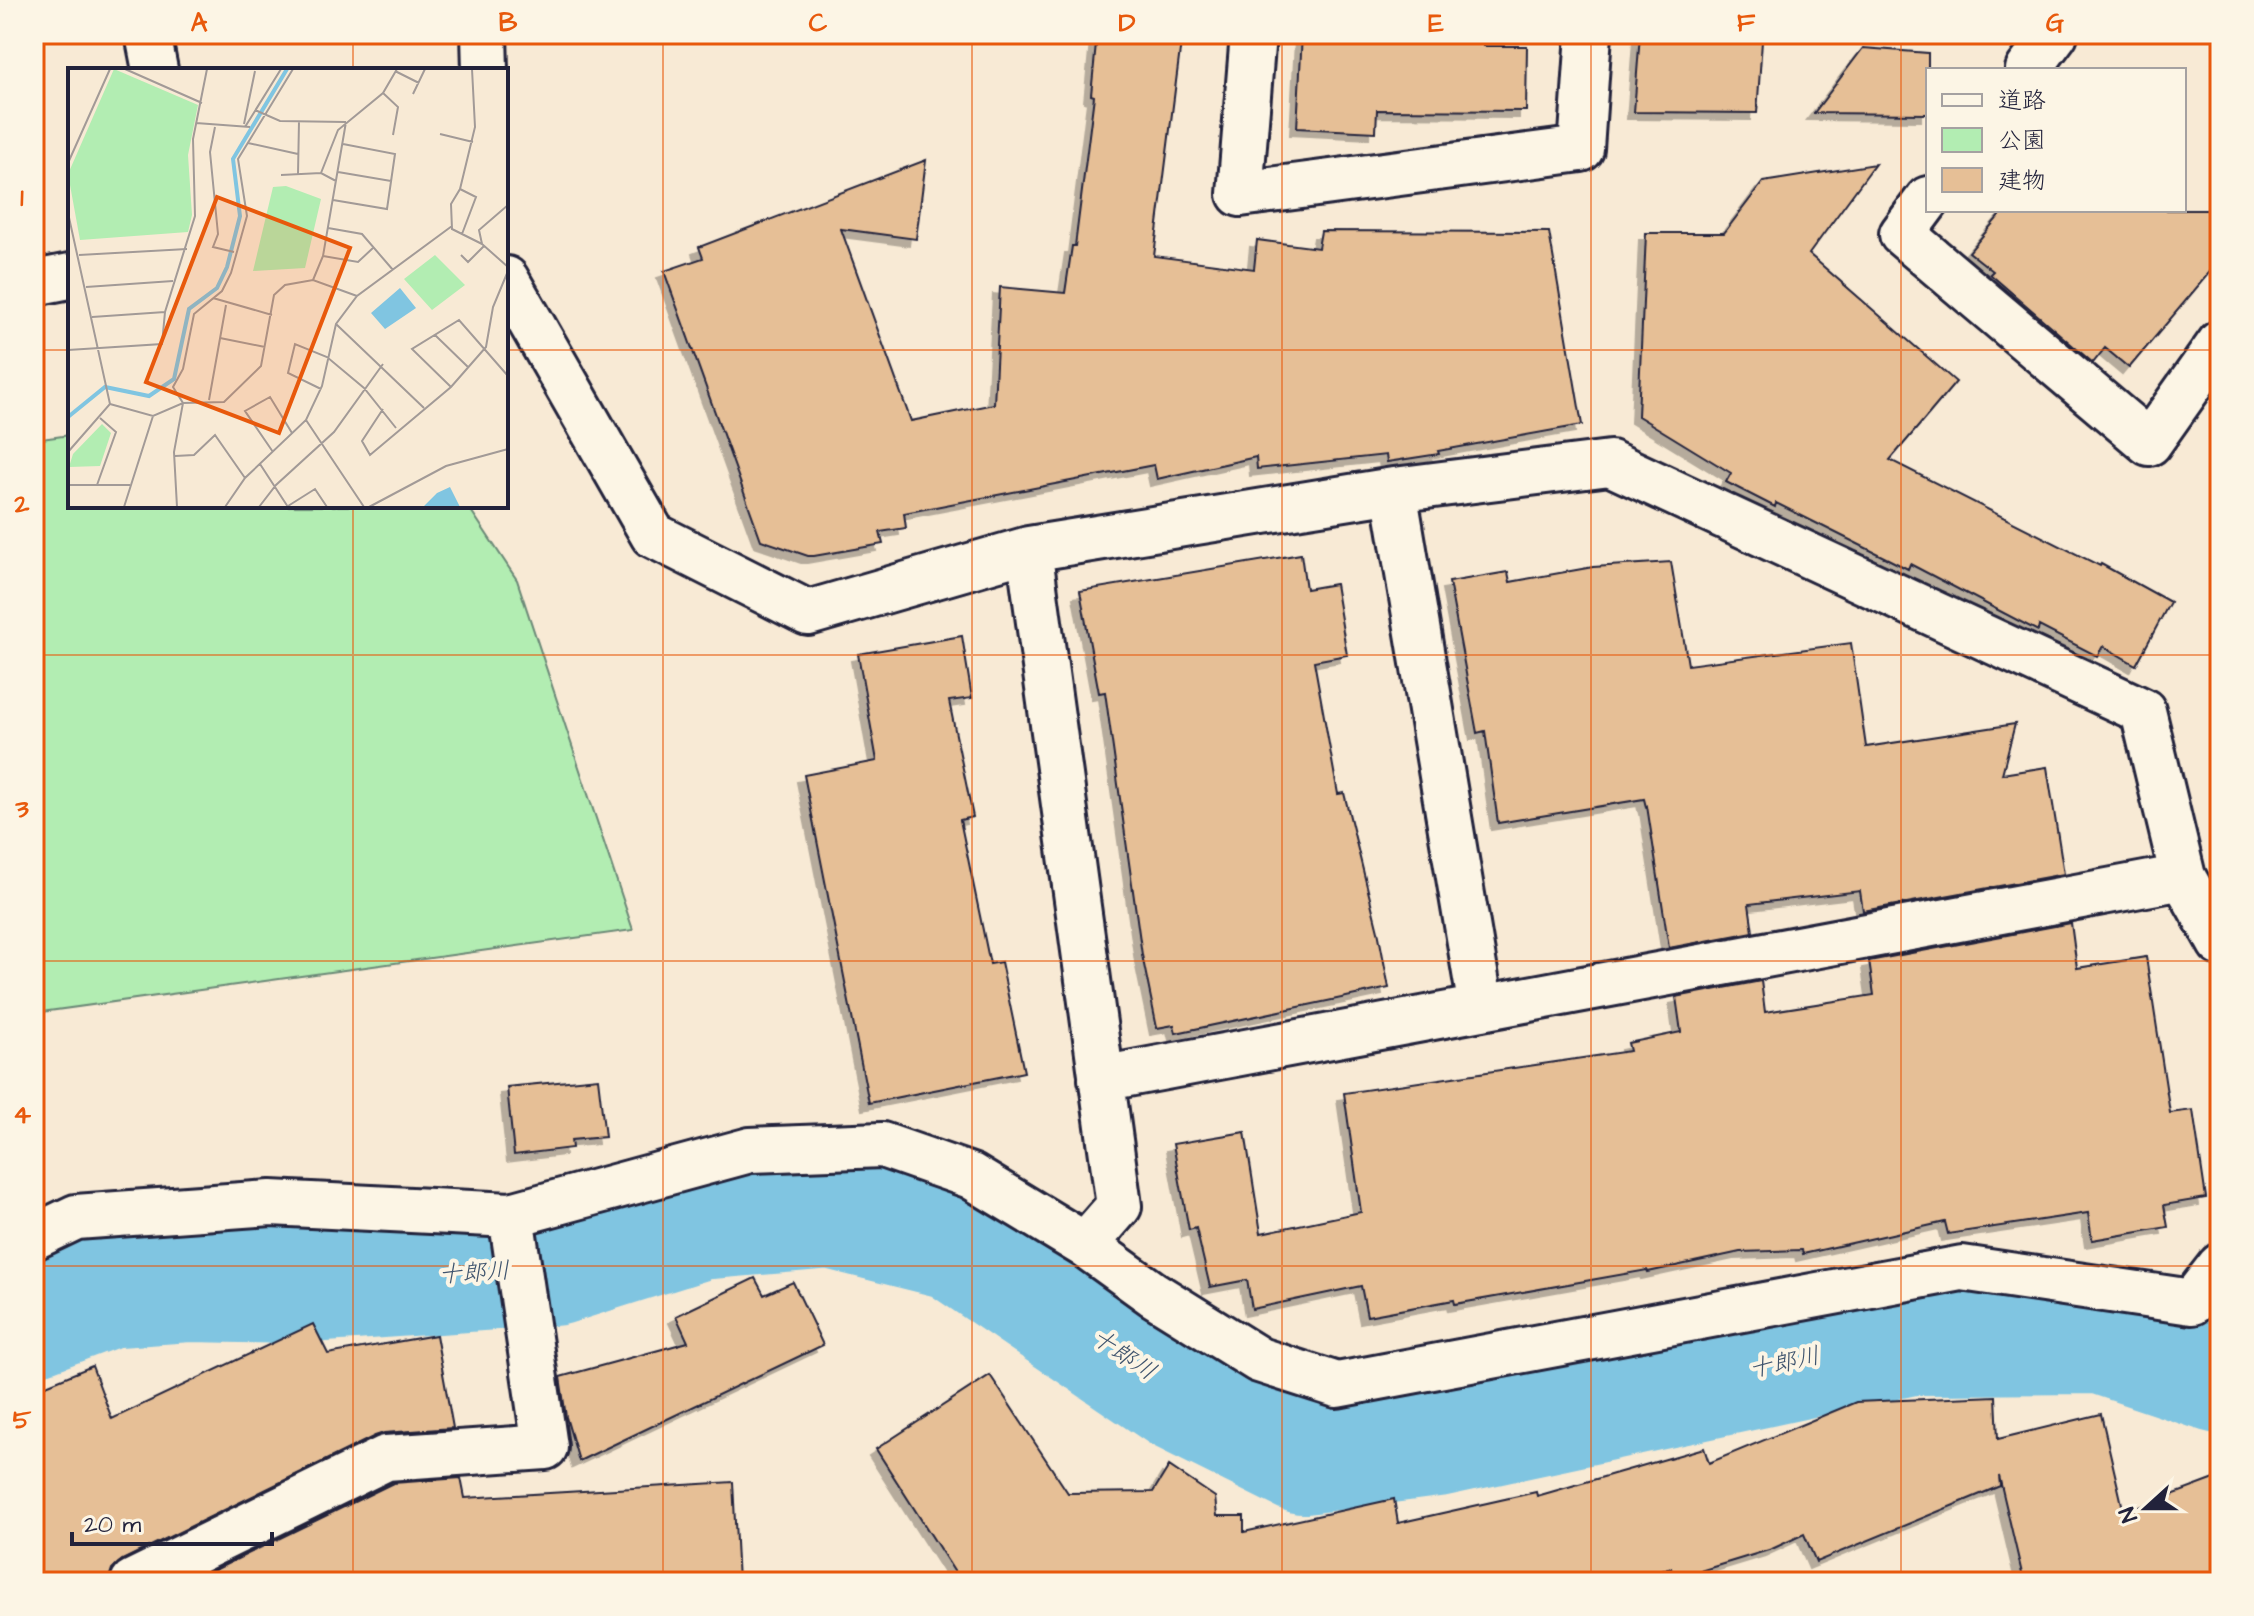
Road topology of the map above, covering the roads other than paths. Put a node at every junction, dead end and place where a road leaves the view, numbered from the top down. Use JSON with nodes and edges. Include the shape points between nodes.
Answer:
{"nodes":[{"id":1,"x":148,"y":34,"type":"edge"},
{"id":2,"x":484,"y":34,"type":"edge"},
{"id":3,"x":1253,"y":34,"type":"edge"},
{"id":4,"x":1589,"y":34,"type":"edge"},
{"id":5,"x":2055,"y":34,"type":"edge"},
{"id":6,"x":155,"y":68,"type":"edge"},
{"id":7,"x":485,"y":68,"type":"edge"},
{"id":8,"x":2030,"y":68,"type":"edge"},
{"id":9,"x":1926,"y":202,"type":"edge"},
{"id":10,"x":68,"y":276,"type":"edge"},
{"id":11,"x":508,"y":282,"type":"edge"},
{"id":12,"x":34,"y":283,"type":"edge"},
{"id":13,"x":2220,"y":343,"type":"edge"},
{"id":14,"x":1394,"y":490,"type":"junction"},
{"id":15,"x":1029,"y":549,"type":"junction"},
{"id":16,"x":2183,"y":877,"type":"junction"},
{"id":17,"x":2220,"y":943,"type":"edge"},
{"id":18,"x":1481,"y":1008,"type":"junction"},
{"id":19,"x":1101,"y":1079,"type":"junction"},
{"id":20,"x":511,"y":1215,"type":"junction"},
{"id":21,"x":34,"y":1237,"type":"edge"},
{"id":22,"x":1085,"y":1245,"type":"junction"},
{"id":23,"x":2220,"y":1266,"type":"edge"},
{"id":24,"x":133,"y":1582,"type":"edge"}],
"edges":[{"from":1,"to":6,"type":"street"},
{"from":2,"to":7,"type":"street"},
{"from":3,"to":4,"type":"street","via":[[1240,194],[1581,149]]},
{"from":5,"to":8,"type":"street"},
{"from":9,"to":13,"type":"street","via":[[1902,234],[2149,443]]},
{"from":10,"to":12,"type":"street"},
{"from":11,"to":15,"type":"street","via":[[653,535],[808,613]]},
{"from":14,"to":15,"type":"street"},
{"from":14,"to":16,"type":"street","via":[[1610,463],[2143,711]]},
{"from":14,"to":18,"type":"street"},
{"from":15,"to":19,"type":"street"},
{"from":16,"to":17,"type":"street"},
{"from":16,"to":18,"type":"street"},
{"from":18,"to":19,"type":"street"},
{"from":19,"to":22,"type":"street","via":[[1119,1206]]},
{"from":20,"to":21,"type":"street","via":[[271,1203],[76,1217]]},
{"from":20,"to":22,"type":"street","via":[[750,1150],[882,1145],[971,1176]]},
{"from":20,"to":24,"type":"street","via":[[545,1447],[386,1458]]},
{"from":22,"to":23,"type":"street","via":[[1259,1360],[1337,1385],[1962,1268],[2192,1302]]}]}
